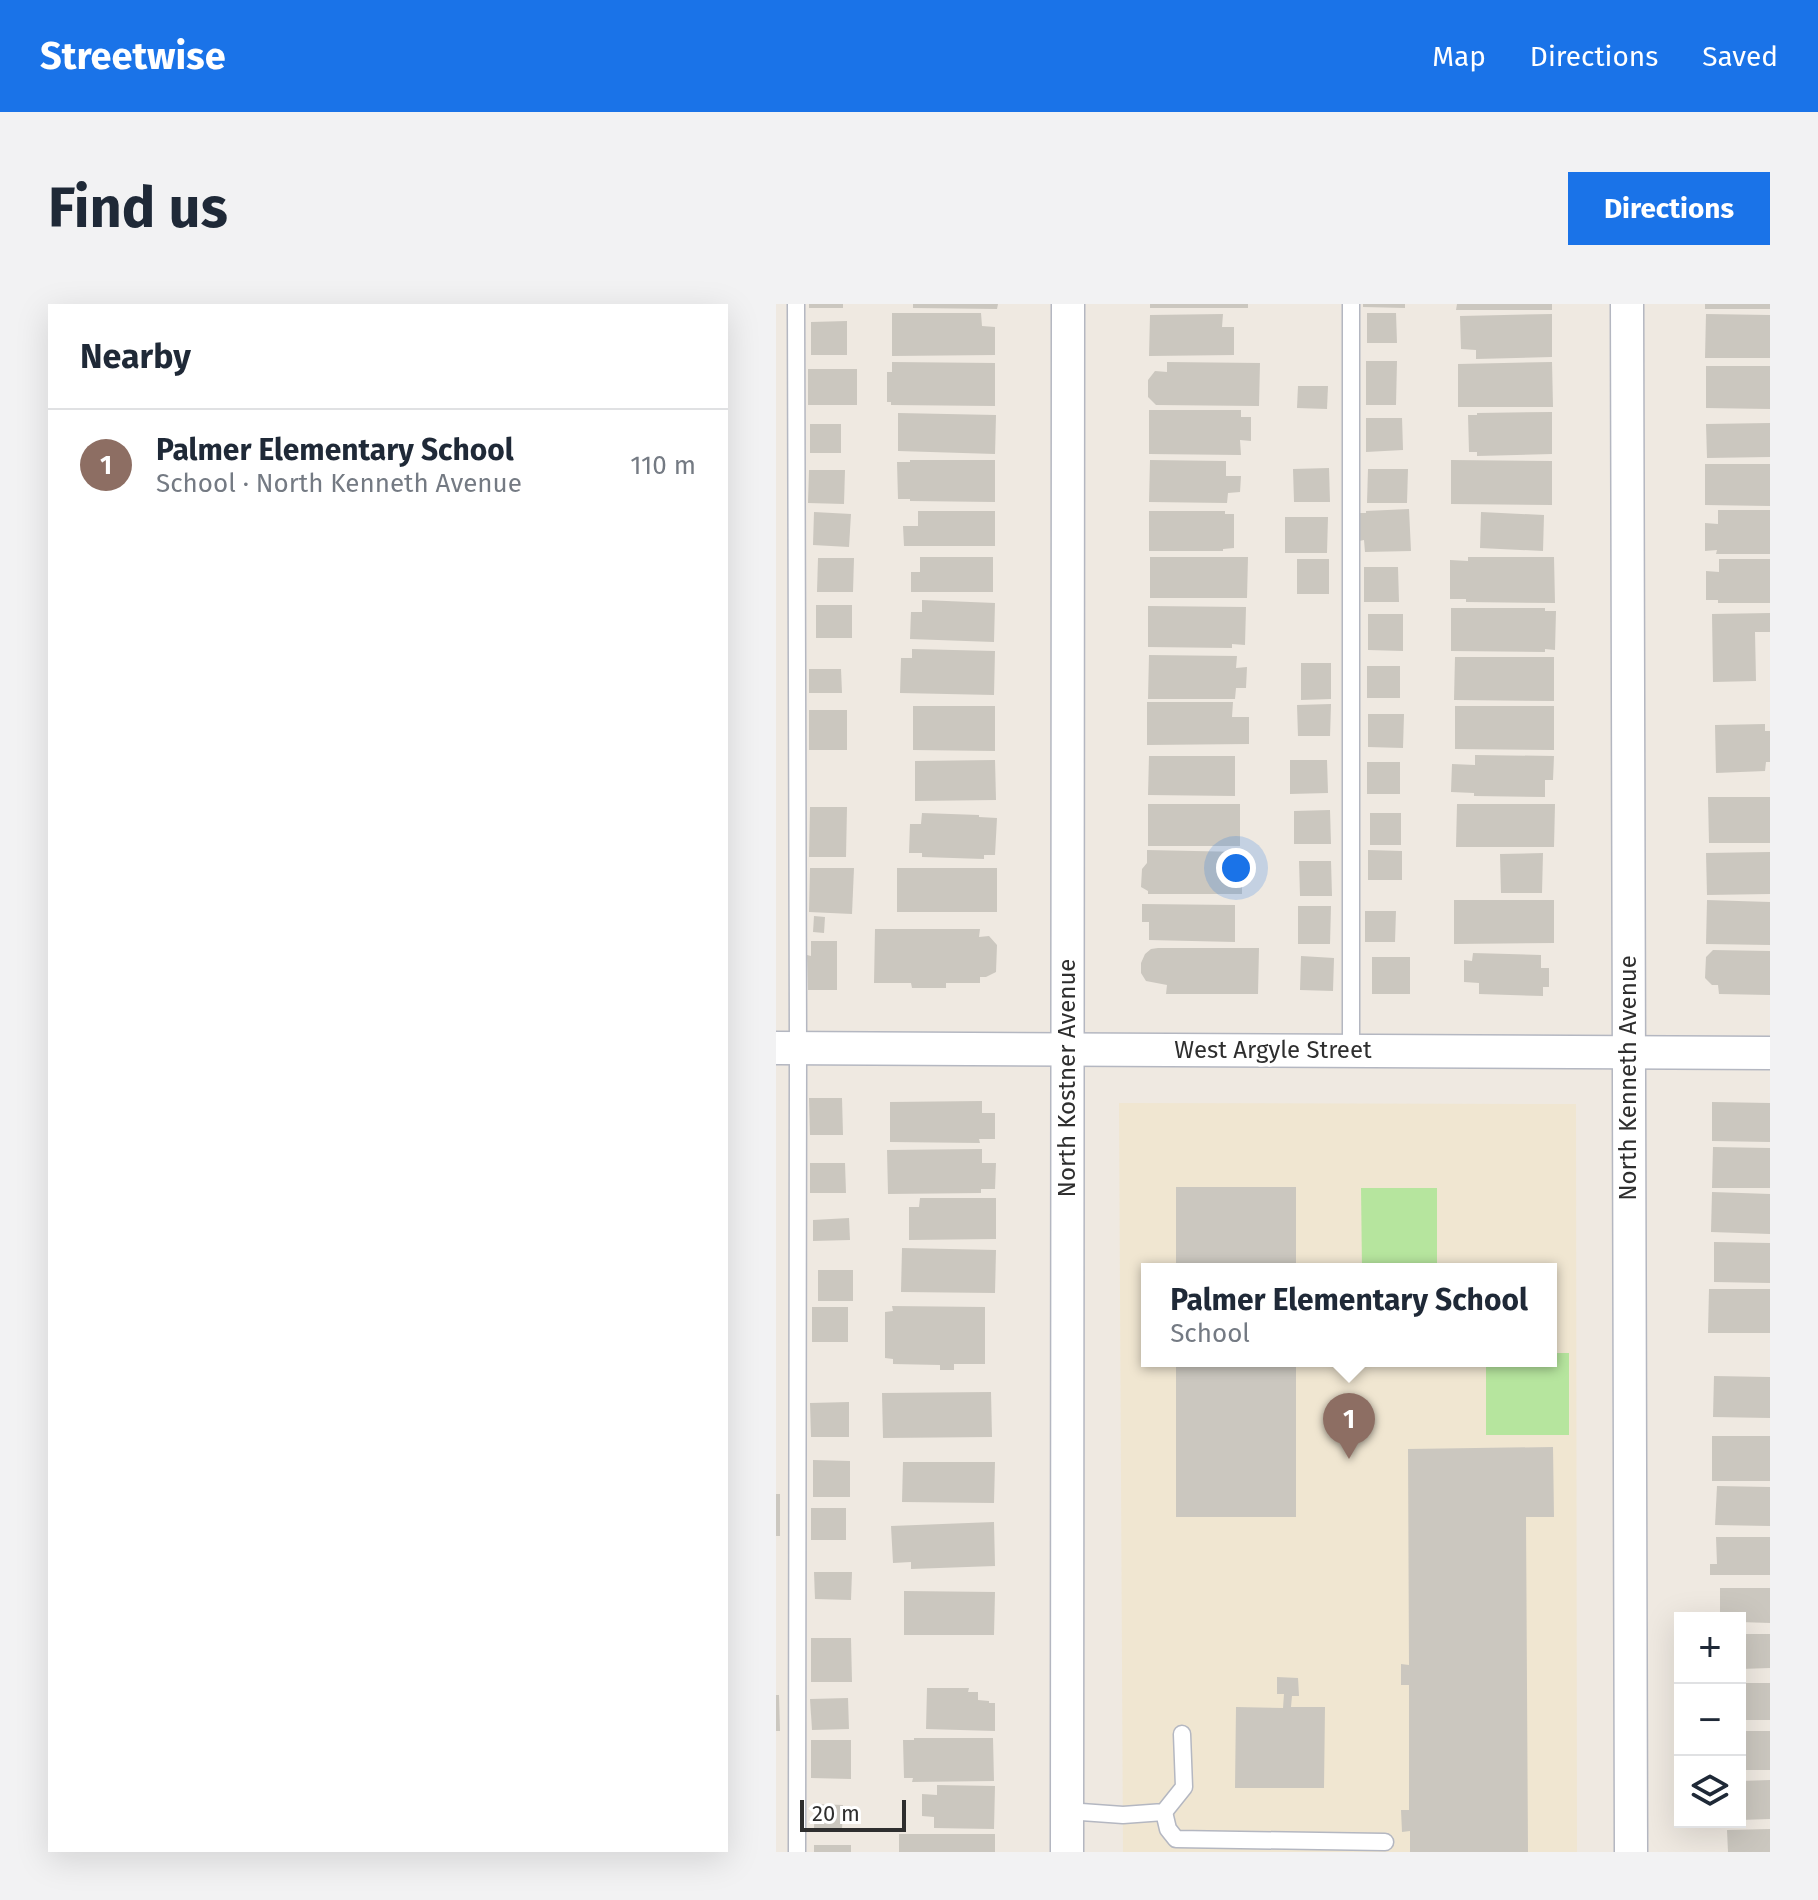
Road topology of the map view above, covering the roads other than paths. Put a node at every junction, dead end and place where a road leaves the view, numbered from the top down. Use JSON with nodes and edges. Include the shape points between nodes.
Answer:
{"nodes":[{"id":1,"x":796,"y":304,"type":"edge"},
{"id":2,"x":1068,"y":304,"type":"edge"},
{"id":3,"x":1351,"y":304,"type":"edge"},
{"id":4,"x":1627,"y":304,"type":"edge"},
{"id":5,"x":787,"y":1048,"type":"edge"},
{"id":6,"x":1067,"y":1049,"type":"junction"},
{"id":7,"x":1351,"y":1050,"type":"junction"},
{"id":8,"x":1628,"y":1052,"type":"junction"},
{"id":9,"x":1770,"y":1053,"type":"edge"},
{"id":10,"x":1182,"y":1734,"type":"dead end"},
{"id":11,"x":1067,"y":1811,"type":"junction"},
{"id":12,"x":1164,"y":1812,"type":"junction"},
{"id":13,"x":1385,"y":1842,"type":"dead end"},
{"id":14,"x":797,"y":1852,"type":"edge"},
{"id":15,"x":1067,"y":1852,"type":"edge"},
{"id":16,"x":1631,"y":1852,"type":"edge"}],
"edges":[{"from":1,"to":5,"type":"lane"},
{"from":2,"to":6,"type":"street","name":"North Kostner Avenue"},
{"from":3,"to":7,"type":"lane"},
{"from":4,"to":8,"type":"street","name":"North Kenneth Avenue"},
{"from":5,"to":6,"type":"street","name":"West Argyle Street"},
{"from":5,"to":14,"type":"lane"},
{"from":6,"to":7,"type":"street","name":"West Argyle Street"},
{"from":6,"to":11,"type":"street","name":"North Kostner Avenue"},
{"from":7,"to":8,"type":"street","name":"West Argyle Street"},
{"from":8,"to":9,"type":"street","name":"West Argyle Street"},
{"from":8,"to":16,"type":"street","name":"North Kenneth Avenue"},
{"from":10,"to":12,"type":"lane","via":[[1184,1787]]},
{"from":11,"to":12,"type":"lane"},
{"from":11,"to":15,"type":"street","name":"North Kostner Avenue"},
{"from":12,"to":13,"type":"lane","via":[[1176,1839]]}]}
